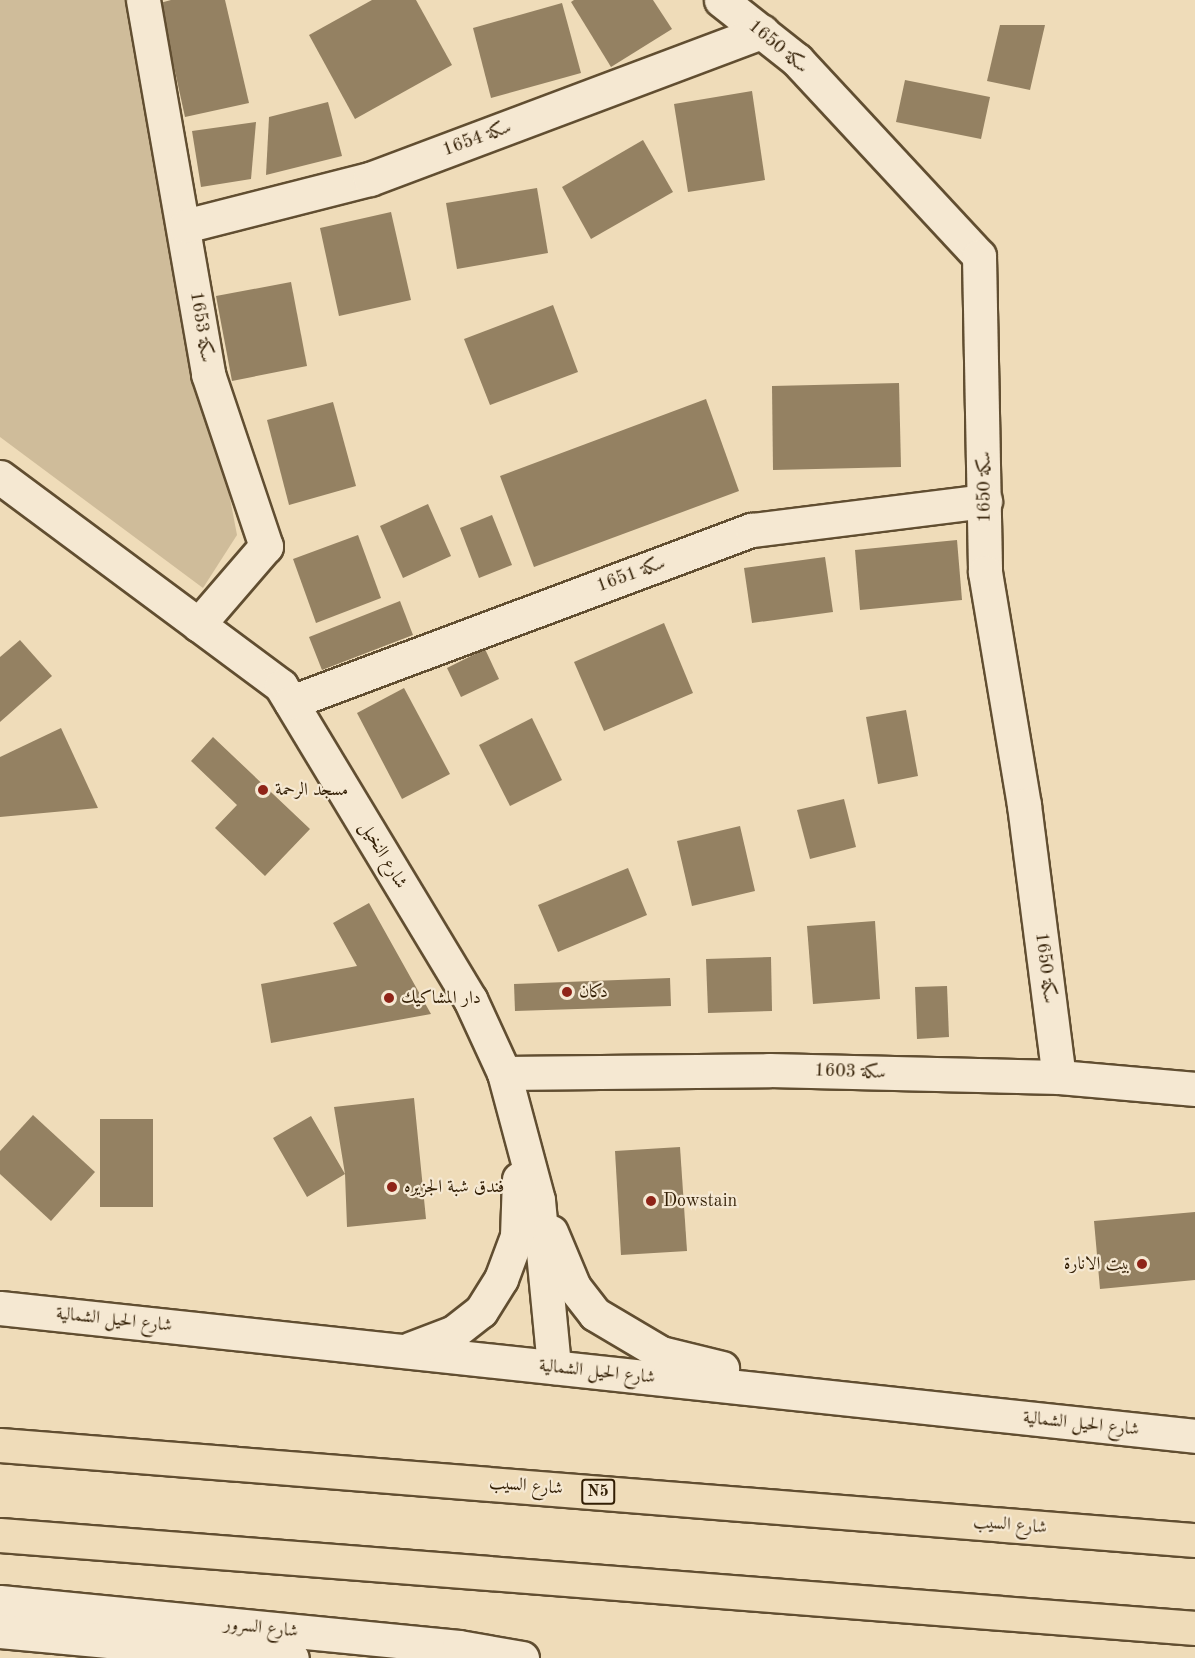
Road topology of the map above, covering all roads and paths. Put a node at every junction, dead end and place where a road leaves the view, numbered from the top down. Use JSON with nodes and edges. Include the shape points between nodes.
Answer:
{"nodes":[{"id":1,"x":143,"y":0,"type":"edge"},
{"id":2,"x":721,"y":0,"type":"edge"},
{"id":3,"x":762,"y":32,"type":"junction"},
{"id":4,"x":185,"y":226,"type":"junction"},
{"id":5,"x":0,"y":477,"type":"edge"},
{"id":6,"x":985,"y":501,"type":"junction"},
{"id":7,"x":198,"y":625,"type":"junction"},
{"id":8,"x":291,"y":702,"type":"junction"},
{"id":9,"x":504,"y":1073,"type":"junction"},
{"id":10,"x":1059,"y":1077,"type":"junction"},
{"id":11,"x":1195,"y":1089,"type":"edge"},
{"id":12,"x":521,"y":1136,"type":"junction"},
{"id":13,"x":538,"y":1200,"type":"junction"},
{"id":14,"x":0,"y":1308,"type":"edge"},
{"id":15,"x":404,"y":1351,"type":"junction"},
{"id":16,"x":554,"y":1367,"type":"junction"},
{"id":17,"x":843,"y":1398,"type":"junction"},
{"id":18,"x":1195,"y":1436,"type":"edge"},
{"id":19,"x":0,"y":1445,"type":"edge"},
{"id":20,"x":0,"y":1535,"type":"edge"},
{"id":21,"x":1195,"y":1540,"type":"edge"},
{"id":22,"x":0,"y":1602,"type":"edge"},
{"id":23,"x":1195,"y":1628,"type":"edge"},
{"id":24,"x":0,"y":1631,"type":"edge"},
{"id":25,"x":46,"y":1635,"type":"junction"},
{"id":26,"x":13,"y":1658,"type":"edge"},
{"id":27,"x":292,"y":1658,"type":"edge"},
{"id":28,"x":522,"y":1658,"type":"edge"}],
"edges":[{"from":1,"to":4,"type":"street","name":"سكة 1653"},
{"from":2,"to":3,"type":"street","name":"سكة 1650"},
{"from":3,"to":4,"type":"street","name":"سكة 1654","via":[[370,179]]},
{"from":3,"to":6,"type":"street","name":"سكة 1650","via":[[797,60],[980,255]]},
{"from":4,"to":7,"type":"street","name":"سكة 1653","via":[[208,374],[266,546]]},
{"from":5,"to":7,"type":"street","name":"شارع النخيل"},
{"from":6,"to":8,"type":"street","name":"سكة 1651","via":[[752,530]]},
{"from":6,"to":10,"type":"street","name":"سكة 1650","via":[[985,572],[1024,805]]},
{"from":7,"to":8,"type":"street","name":"شارع النخيل","via":[[281,686]]},
{"from":8,"to":9,"type":"street","name":"شارع النخيل","via":[[470,999]]},
{"from":9,"to":10,"type":"street","name":"سكة 1603","via":[[769,1070]]},
{"from":9,"to":12,"type":"street","name":"شارع النخيل"},
{"from":10,"to":11,"type":"street","name":"سكة 1603"},
{"from":12,"to":13,"type":"street","name":"شارع النخيل"},
{"from":12,"to":15,"type":"street","via":[[517,1236],[501,1279],[481,1311],[454,1332]]},
{"from":13,"to":16,"type":"street","name":"شارع النخيل"},
{"from":13,"to":17,"type":"street","via":[[574,1287],[595,1314],[623,1334],[661,1353]]},
{"from":14,"to":15,"type":"street","name":"شارع الحيل الشمالية"},
{"from":15,"to":16,"type":"street","name":"شارع الحيل الشمالية"},
{"from":16,"to":17,"type":"street","name":"شارع الحيل الشمالية"},
{"from":17,"to":18,"type":"street","name":"شارع الحيل الشمالية"},
{"from":19,"to":21,"type":"highway","name":"شارع السيب","number":"N5"},
{"from":20,"to":23,"type":"highway"},
{"from":22,"to":28,"type":"street","name":"شارع السرور"},
{"from":24,"to":25,"type":"street","name":"شارع السرور"},
{"from":25,"to":26,"type":"street"},
{"from":25,"to":27,"type":"street","name":"شارع السرور"}]}
